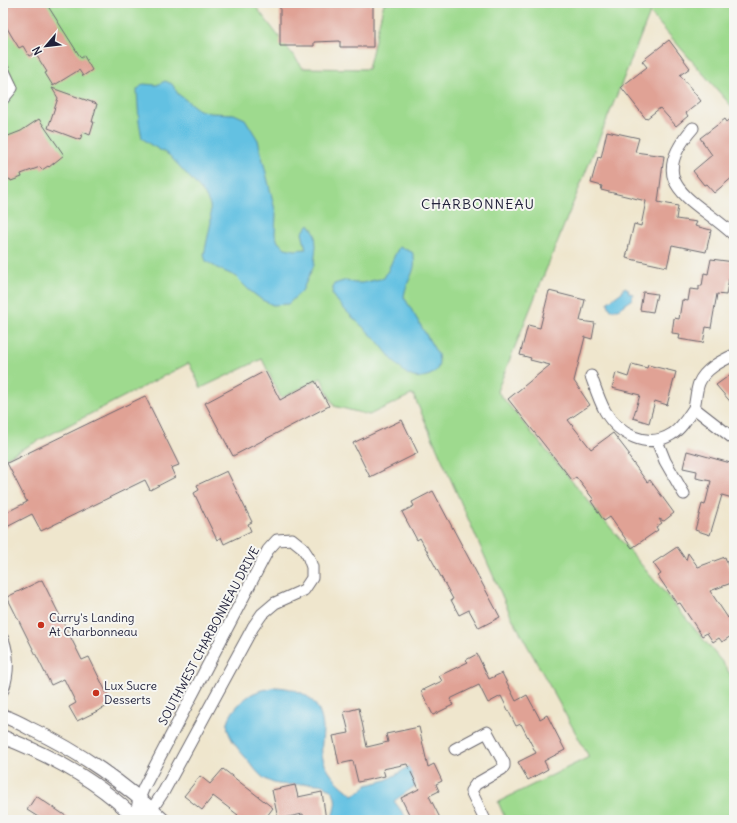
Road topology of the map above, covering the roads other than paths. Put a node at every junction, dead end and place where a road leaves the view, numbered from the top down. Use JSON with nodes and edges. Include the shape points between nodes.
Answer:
{"nodes":[{"id":1,"x":3,"y":69,"type":"edge"},
{"id":2,"x":3,"y":99,"type":"edge"},
{"id":3,"x":694,"y":128,"type":"dead end"},
{"id":4,"x":734,"y":236,"type":"edge"},
{"id":5,"x":734,"y":355,"type":"edge"},
{"id":6,"x":591,"y":376,"type":"dead end"},
{"id":7,"x":694,"y":408,"type":"junction"},
{"id":8,"x":734,"y":439,"type":"edge"},
{"id":9,"x":657,"y":441,"type":"junction"},
{"id":10,"x":684,"y":494,"type":"dead end"},
{"id":11,"x":3,"y":639,"type":"edge"},
{"id":12,"x":3,"y":690,"type":"edge"},
{"id":13,"x":3,"y":716,"type":"edge"},
{"id":14,"x":3,"y":737,"type":"edge"},
{"id":15,"x":455,"y":749,"type":"dead end"},
{"id":16,"x":139,"y":799,"type":"junction"},
{"id":17,"x":152,"y":809,"type":"junction"},
{"id":18,"x":136,"y":819,"type":"edge"},
{"id":19,"x":163,"y":820,"type":"edge"},
{"id":20,"x":485,"y":820,"type":"edge"}],
"edges":[{"from":1,"to":2,"type":"street","via":[[12,88]]},
{"from":3,"to":4,"type":"street","via":[[676,153],[672,167],[674,179],[688,199]]},
{"from":5,"to":7,"type":"street","via":[[709,370],[699,382]]},
{"from":6,"to":9,"type":"street","via":[[604,410],[619,428],[630,436]]},
{"from":7,"to":8,"type":"street"},
{"from":7,"to":9,"type":"street","via":[[673,434]]},
{"from":9,"to":10,"type":"street","via":[[664,461]]},
{"from":11,"to":12,"type":"street","via":[[8,652],[7,676]]},
{"from":13,"to":16,"type":"street","via":[[76,753]]},
{"from":14,"to":18,"type":"street","via":[[36,750],[75,772]]},
{"from":15,"to":20,"type":"street","via":[[487,732],[504,763],[502,769],[476,784],[471,791]]},
{"from":16,"to":17,"type":"street"},
{"from":16,"to":17,"type":"street","name":"SOUTHWEST CHARBONNEAU DRIVE","via":[[268,550],[277,540],[292,538],[308,556],[312,578],[304,590],[275,603],[262,614]]},
{"from":16,"to":18,"type":"street","name":"SOUTHWEST CHARBONNEAU DRIVE"},
{"from":17,"to":18,"type":"street","name":"SOUTHWEST CHARBONNEAU DRIVE"},
{"from":17,"to":19,"type":"street"}]}
